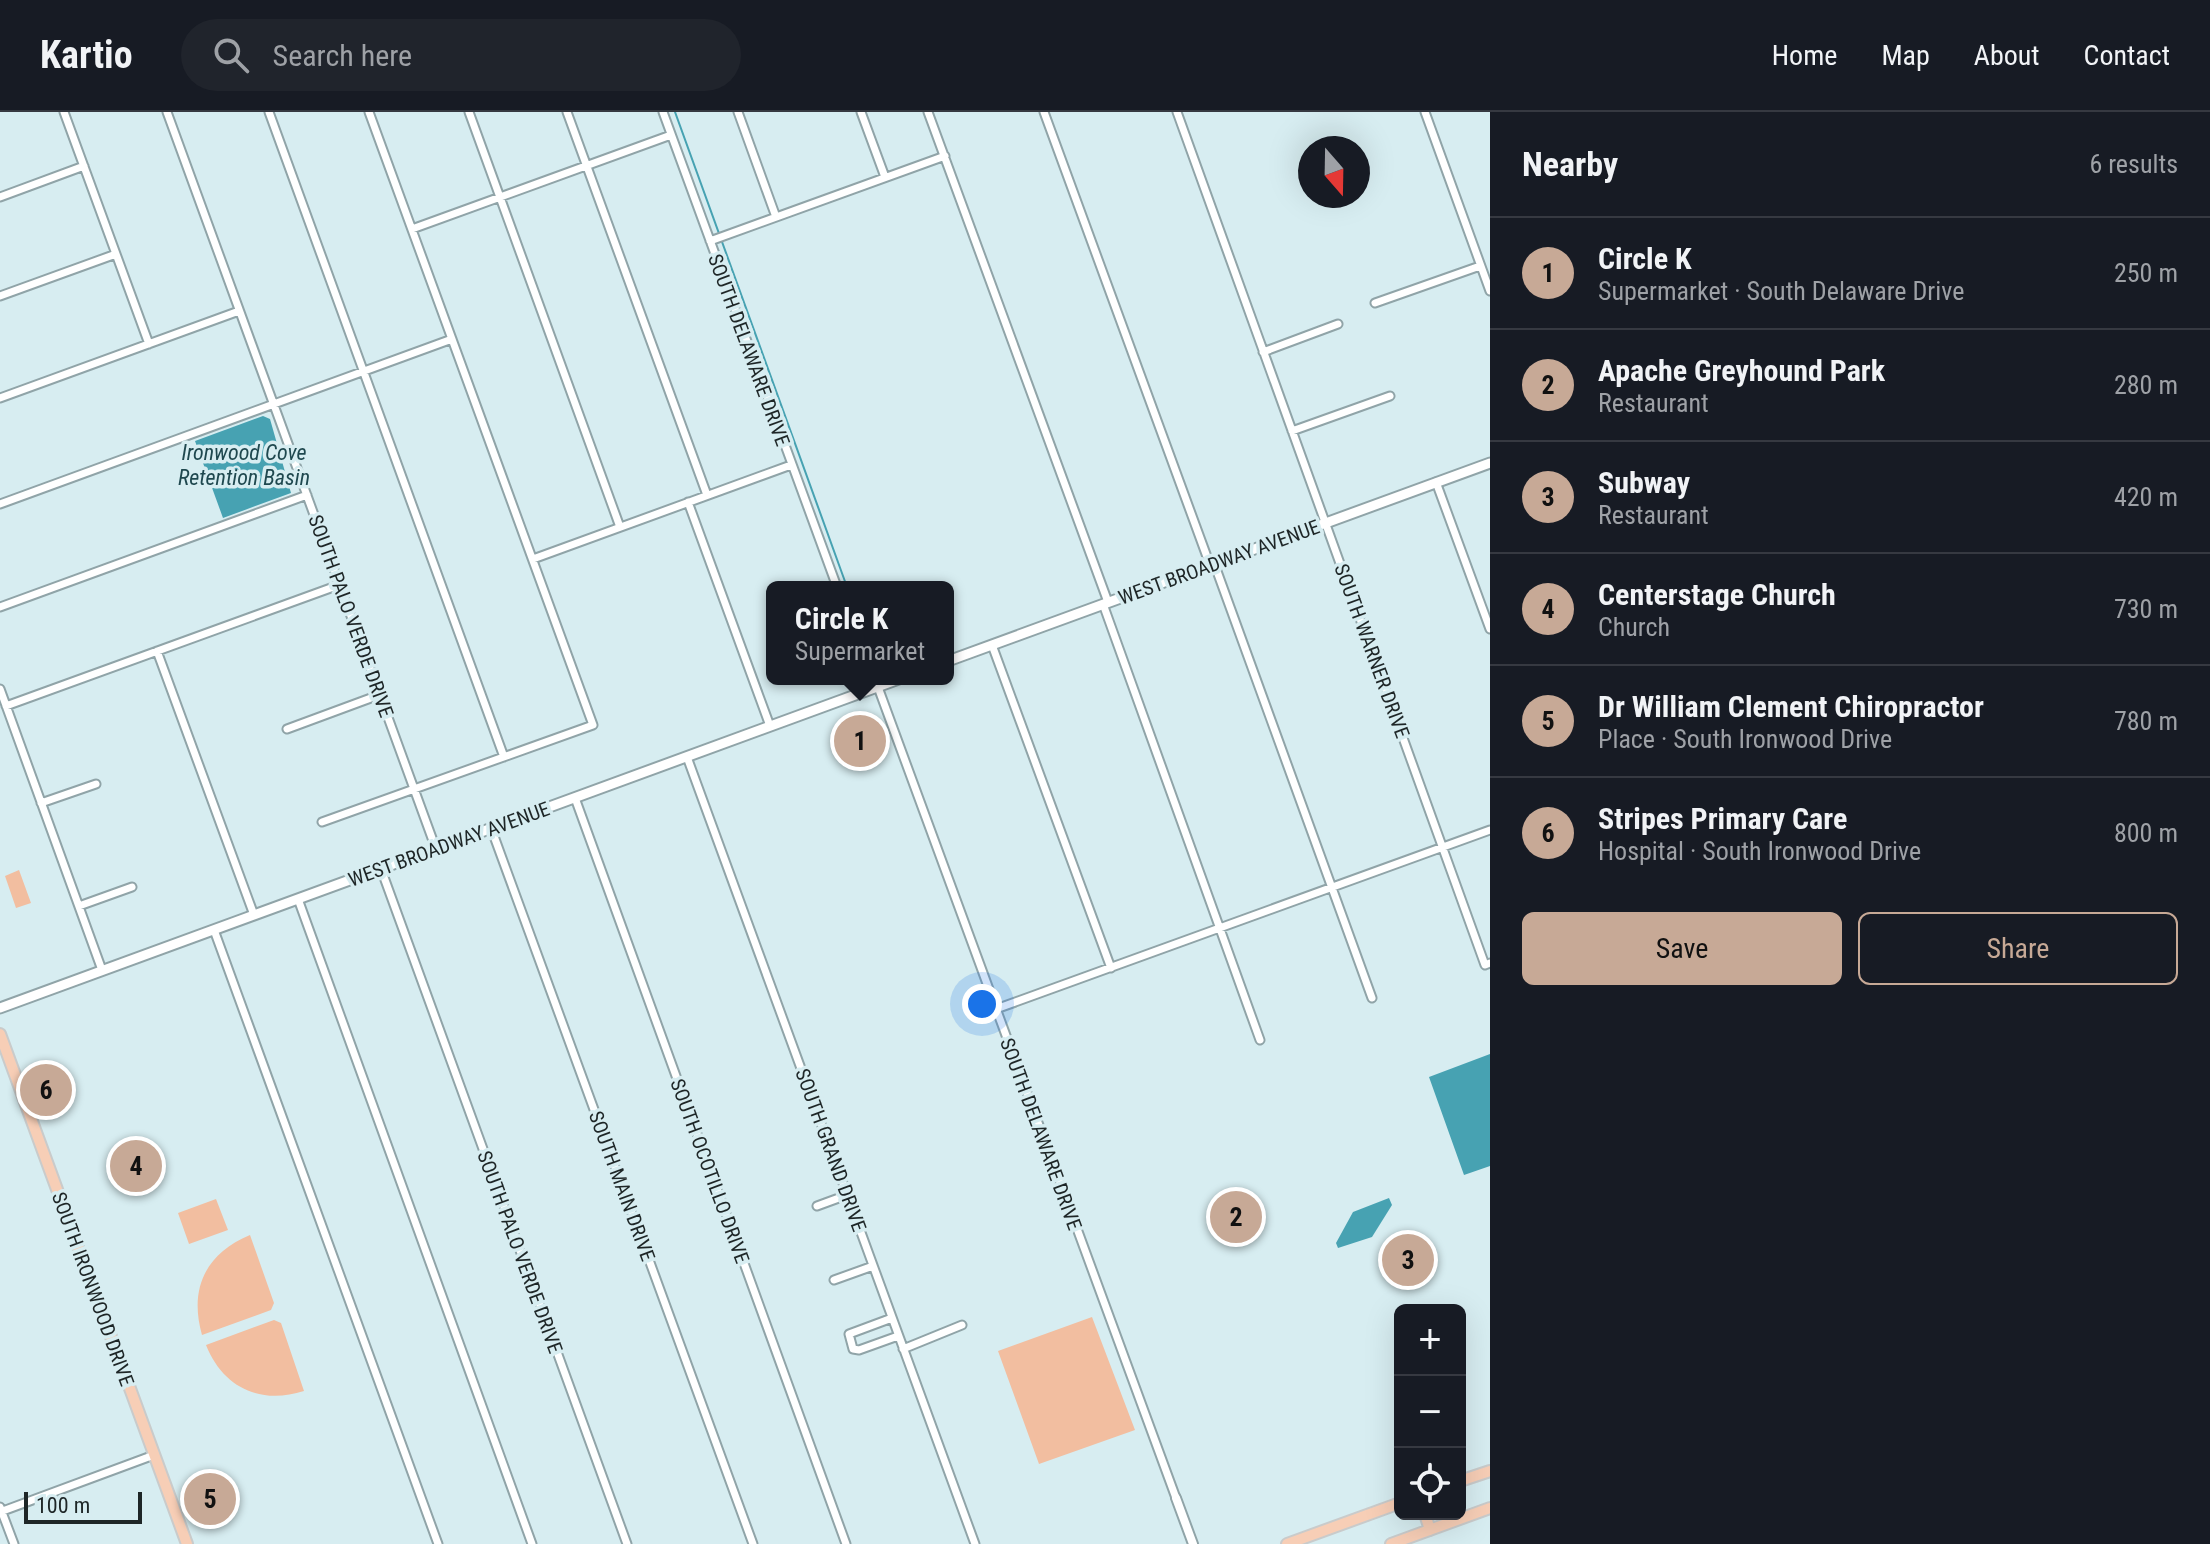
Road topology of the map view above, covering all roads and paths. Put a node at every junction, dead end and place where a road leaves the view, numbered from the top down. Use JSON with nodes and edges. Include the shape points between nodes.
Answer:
{"nodes":[{"id":1,"x":64,"y":112,"type":"edge"},
{"id":2,"x":167,"y":112,"type":"edge"},
{"id":3,"x":269,"y":112,"type":"edge"},
{"id":4,"x":369,"y":112,"type":"edge"},
{"id":5,"x":469,"y":112,"type":"edge"},
{"id":6,"x":567,"y":112,"type":"edge"},
{"id":7,"x":663,"y":112,"type":"edge"},
{"id":8,"x":738,"y":112,"type":"edge"},
{"id":9,"x":861,"y":112,"type":"edge"},
{"id":10,"x":928,"y":112,"type":"edge"},
{"id":11,"x":1044,"y":112,"type":"edge"},
{"id":12,"x":1177,"y":112,"type":"edge"},
{"id":13,"x":1425,"y":112,"type":"edge"},
{"id":14,"x":671,"y":135,"type":"junction"},
{"id":15,"x":945,"y":156,"type":"junction"},
{"id":16,"x":84,"y":166,"type":"junction"},
{"id":17,"x":586,"y":166,"type":"junction"},
{"id":18,"x":885,"y":177,"type":"junction"},
{"id":19,"x":0,"y":197,"type":"edge"},
{"id":20,"x":500,"y":197,"type":"junction"},
{"id":21,"x":776,"y":217,"type":"junction"},
{"id":22,"x":412,"y":229,"type":"junction"},
{"id":23,"x":717,"y":239,"type":"junction"},
{"id":24,"x":116,"y":254,"type":"junction"},
{"id":25,"x":1480,"y":266,"type":"junction"},
{"id":26,"x":1490,"y":291,"type":"edge"},
{"id":27,"x":0,"y":296,"type":"edge"},
{"id":28,"x":1375,"y":303,"type":"dead end"},
{"id":29,"x":239,"y":311,"type":"junction"},
{"id":30,"x":1338,"y":324,"type":"dead end"},
{"id":31,"x":452,"y":339,"type":"junction"},
{"id":32,"x":149,"y":344,"type":"junction"},
{"id":33,"x":1263,"y":352,"type":"junction"},
{"id":34,"x":364,"y":371,"type":"junction"},
{"id":35,"x":1390,"y":396,"type":"dead end"},
{"id":36,"x":0,"y":398,"type":"edge"},
{"id":37,"x":273,"y":404,"type":"junction"},
{"id":38,"x":1292,"y":431,"type":"junction"},
{"id":39,"x":1490,"y":463,"type":"edge"},
{"id":40,"x":791,"y":465,"type":"junction"},
{"id":41,"x":1436,"y":482,"type":"junction"},
{"id":42,"x":307,"y":495,"type":"junction"},
{"id":43,"x":707,"y":495,"type":"junction"},
{"id":44,"x":688,"y":502,"type":"junction"},
{"id":45,"x":0,"y":504,"type":"edge"},
{"id":46,"x":1326,"y":523,"type":"junction"},
{"id":47,"x":620,"y":527,"type":"junction"},
{"id":48,"x":533,"y":559,"type":"junction"},
{"id":49,"x":1212,"y":564,"type":"junction"},
{"id":50,"x":835,"y":581,"type":"edge"},
{"id":51,"x":339,"y":585,"type":"junction"},
{"id":52,"x":1106,"y":603,"type":"junction"},
{"id":53,"x":0,"y":607,"type":"edge"},
{"id":54,"x":1490,"y":629,"type":"edge"},
{"id":55,"x":992,"y":645,"type":"junction"},
{"id":56,"x":157,"y":651,"type":"junction"},
{"id":57,"x":954,"y":659,"type":"edge"},
{"id":58,"x":871,"y":685,"type":"edge"},
{"id":59,"x":877,"y":685,"type":"edge"},
{"id":60,"x":0,"y":689,"type":"edge"},
{"id":61,"x":379,"y":695,"type":"junction"},
{"id":62,"x":6,"y":706,"type":"junction"},
{"id":63,"x":770,"y":726,"type":"junction"},
{"id":64,"x":287,"y":729,"type":"dead end"},
{"id":65,"x":504,"y":757,"type":"junction"},
{"id":66,"x":687,"y":757,"type":"junction"},
{"id":67,"x":96,"y":784,"type":"dead end"},
{"id":68,"x":414,"y":789,"type":"junction"},
{"id":69,"x":575,"y":798,"type":"junction"},
{"id":70,"x":41,"y":803,"type":"junction"},
{"id":71,"x":322,"y":822,"type":"dead end"},
{"id":72,"x":491,"y":828,"type":"junction"},
{"id":73,"x":1490,"y":830,"type":"edge"},
{"id":74,"x":1444,"y":847,"type":"junction"},
{"id":75,"x":436,"y":849,"type":"junction"},
{"id":76,"x":381,"y":869,"type":"junction"},
{"id":77,"x":132,"y":887,"type":"dead end"},
{"id":78,"x":1332,"y":887,"type":"junction"},
{"id":79,"x":298,"y":899,"type":"junction"},
{"id":80,"x":79,"y":906,"type":"junction"},
{"id":81,"x":254,"y":915,"type":"junction"},
{"id":82,"x":1221,"y":928,"type":"junction"},
{"id":83,"x":214,"y":930,"type":"junction"},
{"id":84,"x":1488,"y":964,"type":"edge"},
{"id":85,"x":1111,"y":968,"type":"junction"},
{"id":86,"x":102,"y":970,"type":"junction"},
{"id":87,"x":1372,"y":998,"type":"dead end"},
{"id":88,"x":0,"y":1008,"type":"edge"},
{"id":89,"x":996,"y":1009,"type":"junction"},
{"id":90,"x":0,"y":1034,"type":"edge"},
{"id":91,"x":1260,"y":1040,"type":"dead end"},
{"id":92,"x":847,"y":1195,"type":"junction"},
{"id":93,"x":817,"y":1206,"type":"dead end"},
{"id":94,"x":873,"y":1266,"type":"junction"},
{"id":95,"x":834,"y":1280,"type":"dead end"},
{"id":96,"x":892,"y":1318,"type":"junction"},
{"id":97,"x":962,"y":1325,"type":"dead end"},
{"id":98,"x":898,"y":1336,"type":"junction"},
{"id":99,"x":903,"y":1349,"type":"junction"},
{"id":100,"x":154,"y":1455,"type":"junction"},
{"id":101,"x":1490,"y":1471,"type":"edge"},
{"id":102,"x":1466,"y":1479,"type":"edge"},
{"id":103,"x":1176,"y":1498,"type":"joint"},
{"id":104,"x":1394,"y":1505,"type":"edge"},
{"id":105,"x":1490,"y":1508,"type":"edge"},
{"id":106,"x":1,"y":1510,"type":"edge"},
{"id":107,"x":1427,"y":1520,"type":"edge"},
{"id":108,"x":1430,"y":1530,"type":"junction"},
{"id":109,"x":14,"y":1544,"type":"edge"},
{"id":110,"x":187,"y":1544,"type":"edge"},
{"id":111,"x":438,"y":1544,"type":"edge"},
{"id":112,"x":532,"y":1544,"type":"edge"},
{"id":113,"x":627,"y":1544,"type":"edge"},
{"id":114,"x":753,"y":1544,"type":"edge"},
{"id":115,"x":846,"y":1544,"type":"edge"},
{"id":116,"x":975,"y":1544,"type":"edge"},
{"id":117,"x":1193,"y":1544,"type":"edge"},
{"id":118,"x":1287,"y":1544,"type":"edge"},
{"id":119,"x":1391,"y":1544,"type":"edge"}],
"edges":[{"from":1,"to":16,"type":"street"},
{"from":2,"to":29,"type":"street","name":"SOUTH PALO VERDE DRIVE"},
{"from":3,"to":34,"type":"street"},
{"from":4,"to":22,"type":"street"},
{"from":5,"to":20,"type":"street"},
{"from":6,"to":17,"type":"street"},
{"from":7,"to":14,"type":"street","name":"SOUTH DELAWARE DRIVE"},
{"from":8,"to":21,"type":"street"},
{"from":9,"to":18,"type":"street"},
{"from":10,"to":15,"type":"street"},
{"from":11,"to":49,"type":"street"},
{"from":12,"to":33,"type":"street","name":"SOUTH WARNER DRIVE"},
{"from":13,"to":25,"type":"street"},
{"from":14,"to":17,"type":"street"},
{"from":14,"to":23,"type":"street","name":"SOUTH DELAWARE DRIVE"},
{"from":15,"to":18,"type":"street"},
{"from":15,"to":52,"type":"street"},
{"from":16,"to":19,"type":"street"},
{"from":16,"to":24,"type":"street"},
{"from":17,"to":20,"type":"street"},
{"from":17,"to":43,"type":"street"},
{"from":18,"to":21,"type":"street"},
{"from":20,"to":22,"type":"street"},
{"from":20,"to":47,"type":"street"},
{"from":21,"to":23,"type":"street"},
{"from":22,"to":31,"type":"street"},
{"from":23,"to":40,"type":"street","name":"SOUTH DELAWARE DRIVE"},
{"from":24,"to":27,"type":"street"},
{"from":24,"to":32,"type":"street"},
{"from":25,"to":26,"type":"street"},
{"from":25,"to":28,"type":"street"},
{"from":29,"to":32,"type":"street"},
{"from":29,"to":37,"type":"street","name":"SOUTH PALO VERDE DRIVE"},
{"from":30,"to":33,"type":"street"},
{"from":31,"to":34,"type":"street"},
{"from":31,"to":48,"type":"street"},
{"from":32,"to":36,"type":"street"},
{"from":33,"to":38,"type":"street","name":"SOUTH WARNER DRIVE"},
{"from":34,"to":37,"type":"street"},
{"from":34,"to":65,"type":"street"},
{"from":35,"to":38,"type":"street"},
{"from":37,"to":42,"type":"street","name":"SOUTH PALO VERDE DRIVE"},
{"from":37,"to":45,"type":"street"},
{"from":38,"to":46,"type":"street","name":"SOUTH WARNER DRIVE"},
{"from":39,"to":41,"type":"main road","name":"WEST BROADWAY AVENUE"},
{"from":40,"to":43,"type":"street"},
{"from":40,"to":50,"type":"street","name":"SOUTH DELAWARE DRIVE"},
{"from":41,"to":46,"type":"main road","name":"WEST BROADWAY AVENUE"},
{"from":41,"to":54,"type":"street"},
{"from":42,"to":51,"type":"street","name":"SOUTH PALO VERDE DRIVE"},
{"from":42,"to":53,"type":"street"},
{"from":43,"to":44,"type":"street"},
{"from":44,"to":47,"type":"street"},
{"from":44,"to":63,"type":"street"},
{"from":46,"to":49,"type":"main road","name":"WEST BROADWAY AVENUE"},
{"from":46,"to":74,"type":"street","name":"SOUTH WARNER DRIVE"},
{"from":47,"to":48,"type":"street"},
{"from":48,"to":65,"type":"street","via":[[593,725]]},
{"from":49,"to":52,"type":"main road","name":"WEST BROADWAY AVENUE"},
{"from":49,"to":78,"type":"street"},
{"from":51,"to":56,"type":"street"},
{"from":51,"to":61,"type":"street","name":"SOUTH PALO VERDE DRIVE"},
{"from":52,"to":55,"type":"main road","name":"WEST BROADWAY AVENUE"},
{"from":52,"to":82,"type":"street"},
{"from":55,"to":57,"type":"main road","name":"WEST BROADWAY AVENUE"},
{"from":55,"to":85,"type":"street"},
{"from":56,"to":62,"type":"street"},
{"from":56,"to":81,"type":"street"},
{"from":58,"to":63,"type":"main road","name":"WEST BROADWAY AVENUE"},
{"from":59,"to":89,"type":"street","name":"SOUTH DELAWARE DRIVE"},
{"from":60,"to":62,"type":"street"},
{"from":61,"to":64,"type":"street"},
{"from":61,"to":68,"type":"street","name":"SOUTH PALO VERDE DRIVE"},
{"from":62,"to":70,"type":"street"},
{"from":63,"to":66,"type":"main road","name":"WEST BROADWAY AVENUE"},
{"from":65,"to":68,"type":"street"},
{"from":66,"to":69,"type":"main road","name":"WEST BROADWAY AVENUE"},
{"from":66,"to":92,"type":"street","name":"SOUTH GRAND DRIVE"},
{"from":67,"to":70,"type":"street"},
{"from":68,"to":71,"type":"street"},
{"from":68,"to":75,"type":"street","name":"SOUTH PALO VERDE DRIVE"},
{"from":69,"to":72,"type":"main road","name":"WEST BROADWAY AVENUE"},
{"from":69,"to":115,"type":"street","name":"SOUTH OCOTILLO DRIVE"},
{"from":70,"to":80,"type":"street"},
{"from":72,"to":75,"type":"main road","name":"WEST BROADWAY AVENUE"},
{"from":72,"to":114,"type":"street","name":"SOUTH MAIN DRIVE"},
{"from":73,"to":74,"type":"street"},
{"from":74,"to":78,"type":"street"},
{"from":74,"to":84,"type":"street","name":"SOUTH WARNER DRIVE"},
{"from":75,"to":76,"type":"main road","name":"WEST BROADWAY AVENUE"},
{"from":76,"to":79,"type":"main road","name":"WEST BROADWAY AVENUE"},
{"from":76,"to":113,"type":"street","name":"SOUTH PALO VERDE DRIVE"},
{"from":77,"to":80,"type":"street"},
{"from":78,"to":82,"type":"street"},
{"from":78,"to":87,"type":"street"},
{"from":79,"to":81,"type":"main road","name":"WEST BROADWAY AVENUE"},
{"from":79,"to":112,"type":"street"},
{"from":80,"to":86,"type":"street"},
{"from":81,"to":83,"type":"main road","name":"WEST BROADWAY AVENUE"},
{"from":82,"to":85,"type":"street"},
{"from":82,"to":91,"type":"street"},
{"from":83,"to":86,"type":"main road","name":"WEST BROADWAY AVENUE"},
{"from":83,"to":111,"type":"street"},
{"from":85,"to":89,"type":"street"},
{"from":86,"to":88,"type":"main road","name":"WEST BROADWAY AVENUE"},
{"from":89,"to":103,"type":"street","name":"SOUTH DELAWARE DRIVE"},
{"from":90,"to":100,"type":"main road","name":"SOUTH IRONWOOD DRIVE"},
{"from":92,"to":93,"type":"street"},
{"from":92,"to":94,"type":"street","name":"SOUTH GRAND DRIVE"},
{"from":94,"to":95,"type":"street"},
{"from":94,"to":96,"type":"street","name":"SOUTH GRAND DRIVE"},
{"from":96,"to":98,"type":"street","name":"SOUTH GRAND DRIVE"},
{"from":96,"to":98,"type":"street","via":[[849,1338],[859,1350]]},
{"from":97,"to":99,"type":"street"},
{"from":98,"to":99,"type":"street","name":"SOUTH GRAND DRIVE"},
{"from":99,"to":116,"type":"street","name":"SOUTH GRAND DRIVE"},
{"from":100,"to":106,"type":"street"},
{"from":100,"to":110,"type":"main road","name":"SOUTH IRONWOOD DRIVE"},
{"from":101,"to":102,"type":"main road"},
{"from":103,"to":117,"type":"street","name":"SOUTH DELAWARE DRIVE"},
{"from":104,"to":118,"type":"main road"},
{"from":105,"to":108,"type":"main road"},
{"from":106,"to":109,"type":"street"},
{"from":107,"to":108,"type":"main road"},
{"from":108,"to":119,"type":"main road"}]}
